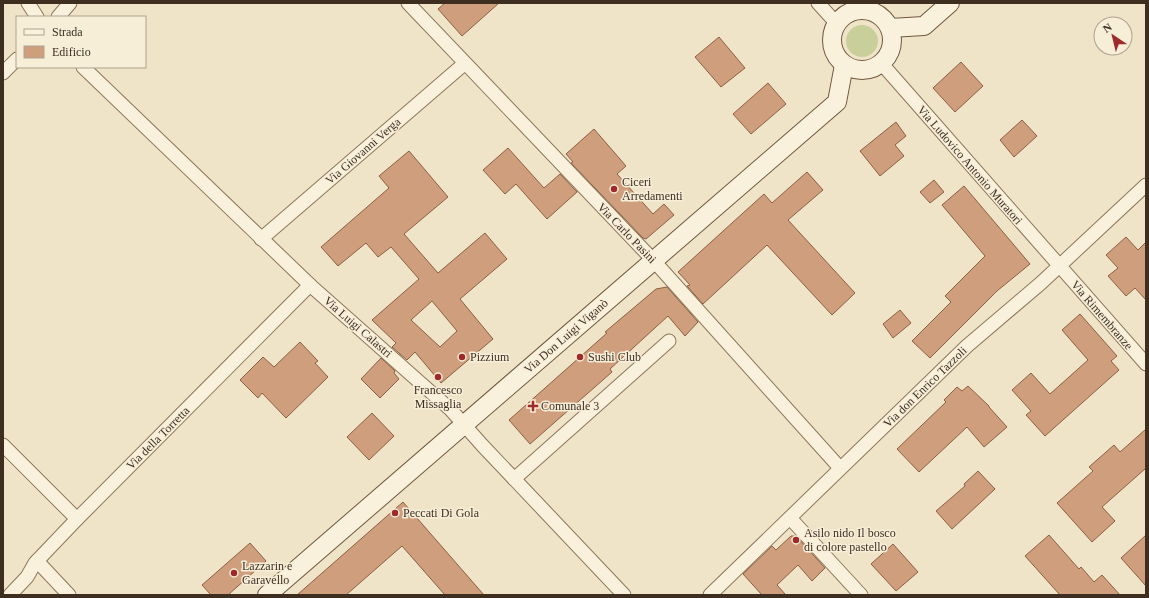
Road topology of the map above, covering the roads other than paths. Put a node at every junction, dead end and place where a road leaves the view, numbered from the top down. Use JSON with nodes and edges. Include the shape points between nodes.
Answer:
{"nodes":[{"id":1,"x":28,"y":3,"type":"edge"},
{"id":2,"x":70,"y":3,"type":"edge"},
{"id":3,"x":408,"y":3,"type":"edge"},
{"id":4,"x":818,"y":3,"type":"edge"},
{"id":5,"x":950,"y":3,"type":"edge"},
{"id":6,"x":35,"y":16,"type":"edge"},
{"id":7,"x":59,"y":16,"type":"edge"},
{"id":8,"x":837,"y":24,"type":"junction"},
{"id":9,"x":890,"y":28,"type":"junction"},
{"id":10,"x":16,"y":60,"type":"edge"},
{"id":11,"x":464,"y":64,"type":"junction"},
{"id":12,"x":882,"y":64,"type":"junction"},
{"id":13,"x":844,"y":65,"type":"junction"},
{"id":14,"x":84,"y":68,"type":"edge"},
{"id":15,"x":3,"y":73,"type":"edge"},
{"id":16,"x":1146,"y":185,"type":"edge"},
{"id":17,"x":261,"y":239,"type":"junction"},
{"id":18,"x":654,"y":260,"type":"junction"},
{"id":19,"x":1059,"y":266,"type":"junction"},
{"id":20,"x":310,"y":285,"type":"junction"},
{"id":21,"x":669,"y":340,"type":"dead end"},
{"id":22,"x":1146,"y":364,"type":"edge"},
{"id":23,"x":465,"y":424,"type":"junction"},
{"id":24,"x":3,"y":445,"type":"edge"},
{"id":25,"x":840,"y":468,"type":"junction"},
{"id":26,"x":514,"y":479,"type":"junction"},
{"id":27,"x":790,"y":518,"type":"junction"},
{"id":28,"x":77,"y":519,"type":"junction"},
{"id":29,"x":37,"y":561,"type":"junction"},
{"id":30,"x":10,"y":595,"type":"edge"},
{"id":31,"x":69,"y":595,"type":"edge"},
{"id":32,"x":267,"y":595,"type":"edge"},
{"id":33,"x":624,"y":595,"type":"edge"},
{"id":34,"x":710,"y":595,"type":"edge"},
{"id":35,"x":861,"y":595,"type":"edge"}],
"edges":[{"from":1,"to":6,"type":"street"},
{"from":2,"to":7,"type":"street"},
{"from":3,"to":11,"type":"street","name":"Via Carlo Pasini"},
{"from":4,"to":8,"type":"street"},
{"from":5,"to":9,"type":"street","via":[[924,26]]},
{"from":8,"to":9,"type":"street","via":[[852,12],[864,10],[882,17]]},
{"from":8,"to":13,"type":"street","via":[[832,42],[836,55]]},
{"from":9,"to":12,"type":"street","via":[[892,47]]},
{"from":10,"to":15,"type":"street"},
{"from":11,"to":17,"type":"street","name":"Via Giovanni Verga"},
{"from":11,"to":18,"type":"street","name":"Via Carlo Pasini"},
{"from":12,"to":13,"type":"street","via":[[863,71]]},
{"from":12,"to":19,"type":"street","name":"Via Ludovico Antonio Muratori"},
{"from":13,"to":18,"type":"street","name":"Via Don Luigi Viganò","via":[[837,102]]},
{"from":14,"to":17,"type":"street","name":"Via Luigi Calastri"},
{"from":16,"to":19,"type":"street","name":"Via don Enrico Tazzoli"},
{"from":17,"to":20,"type":"street","name":"Via Luigi Calastri"},
{"from":18,"to":23,"type":"street","name":"Via Don Luigi Viganò"},
{"from":18,"to":25,"type":"street","name":"Via Carlo Pasini"},
{"from":19,"to":22,"type":"street","name":"Via Rimembranze"},
{"from":19,"to":25,"type":"street","name":"Via don Enrico Tazzoli","via":[[967,346]]},
{"from":20,"to":23,"type":"street","name":"Via Luigi Calastri"},
{"from":20,"to":28,"type":"street","name":"Via della Torretta"},
{"from":21,"to":26,"type":"street"},
{"from":23,"to":26,"type":"street","name":"Via Luigi Calastri"},
{"from":23,"to":32,"type":"street","name":"Via Don Luigi Viganò"},
{"from":24,"to":28,"type":"street"},
{"from":25,"to":27,"type":"street","name":"Via don Enrico Tazzoli"},
{"from":26,"to":33,"type":"street","name":"Via Luigi Calastri"},
{"from":27,"to":34,"type":"street","name":"Via don Enrico Tazzoli"},
{"from":27,"to":35,"type":"street"},
{"from":28,"to":29,"type":"street","name":"Via della Torretta"},
{"from":29,"to":30,"type":"street","name":"Via della Torretta","via":[[27,577]]},
{"from":29,"to":31,"type":"street"}]}
